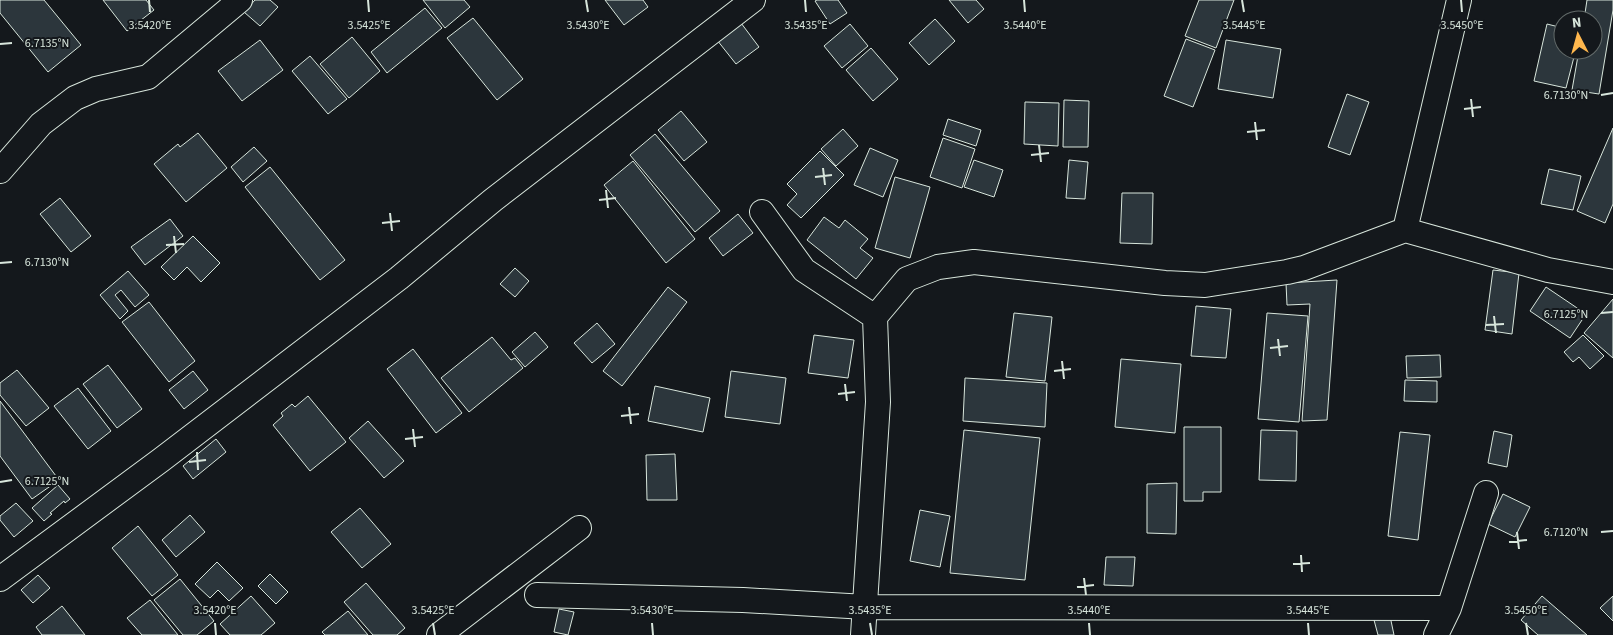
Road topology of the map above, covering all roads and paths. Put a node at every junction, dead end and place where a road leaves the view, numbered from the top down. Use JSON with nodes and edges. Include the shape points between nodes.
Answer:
{"nodes":[{"id":1,"x":240,"y":0,"type":"edge"},
{"id":2,"x":753,"y":0,"type":"edge"},
{"id":3,"x":1459,"y":0,"type":"edge"},
{"id":4,"x":0,"y":171,"type":"edge"},
{"id":5,"x":762,"y":212,"type":"dead end"},
{"id":6,"x":1405,"y":230,"type":"junction"},
{"id":7,"x":1613,"y":282,"type":"edge"},
{"id":8,"x":875,"y":318,"type":"junction"},
{"id":9,"x":1486,"y":493,"type":"dead end"},
{"id":10,"x":578,"y":528,"type":"dead end"},
{"id":11,"x":0,"y":579,"type":"edge"},
{"id":12,"x":538,"y":595,"type":"dead end"},
{"id":13,"x":866,"y":607,"type":"junction"},
{"id":14,"x":1449,"y":608,"type":"junction"},
{"id":15,"x":440,"y":635,"type":"edge"},
{"id":16,"x":863,"y":635,"type":"edge"},
{"id":17,"x":1436,"y":635,"type":"edge"}],
"edges":[{"from":1,"to":4,"type":"street","via":[[148,77],[96,89],[75,98],[41,124]]},
{"from":2,"to":11,"type":"street","via":[[493,200],[399,278]]},
{"from":3,"to":6,"type":"street"},
{"from":5,"to":8,"type":"street","via":[[804,270]]},
{"from":6,"to":7,"type":"street","via":[[1548,270]]},
{"from":6,"to":8,"type":"street","via":[[1304,268],[1205,285],[1165,284],[974,262],[938,267],[907,279]]},
{"from":8,"to":13,"type":"street","via":[[878,402]]},
{"from":9,"to":14,"type":"street"},
{"from":10,"to":15,"type":"street"},
{"from":12,"to":13,"type":"street"},
{"from":13,"to":14,"type":"street"},
{"from":13,"to":16,"type":"street"},
{"from":14,"to":17,"type":"street"}]}
